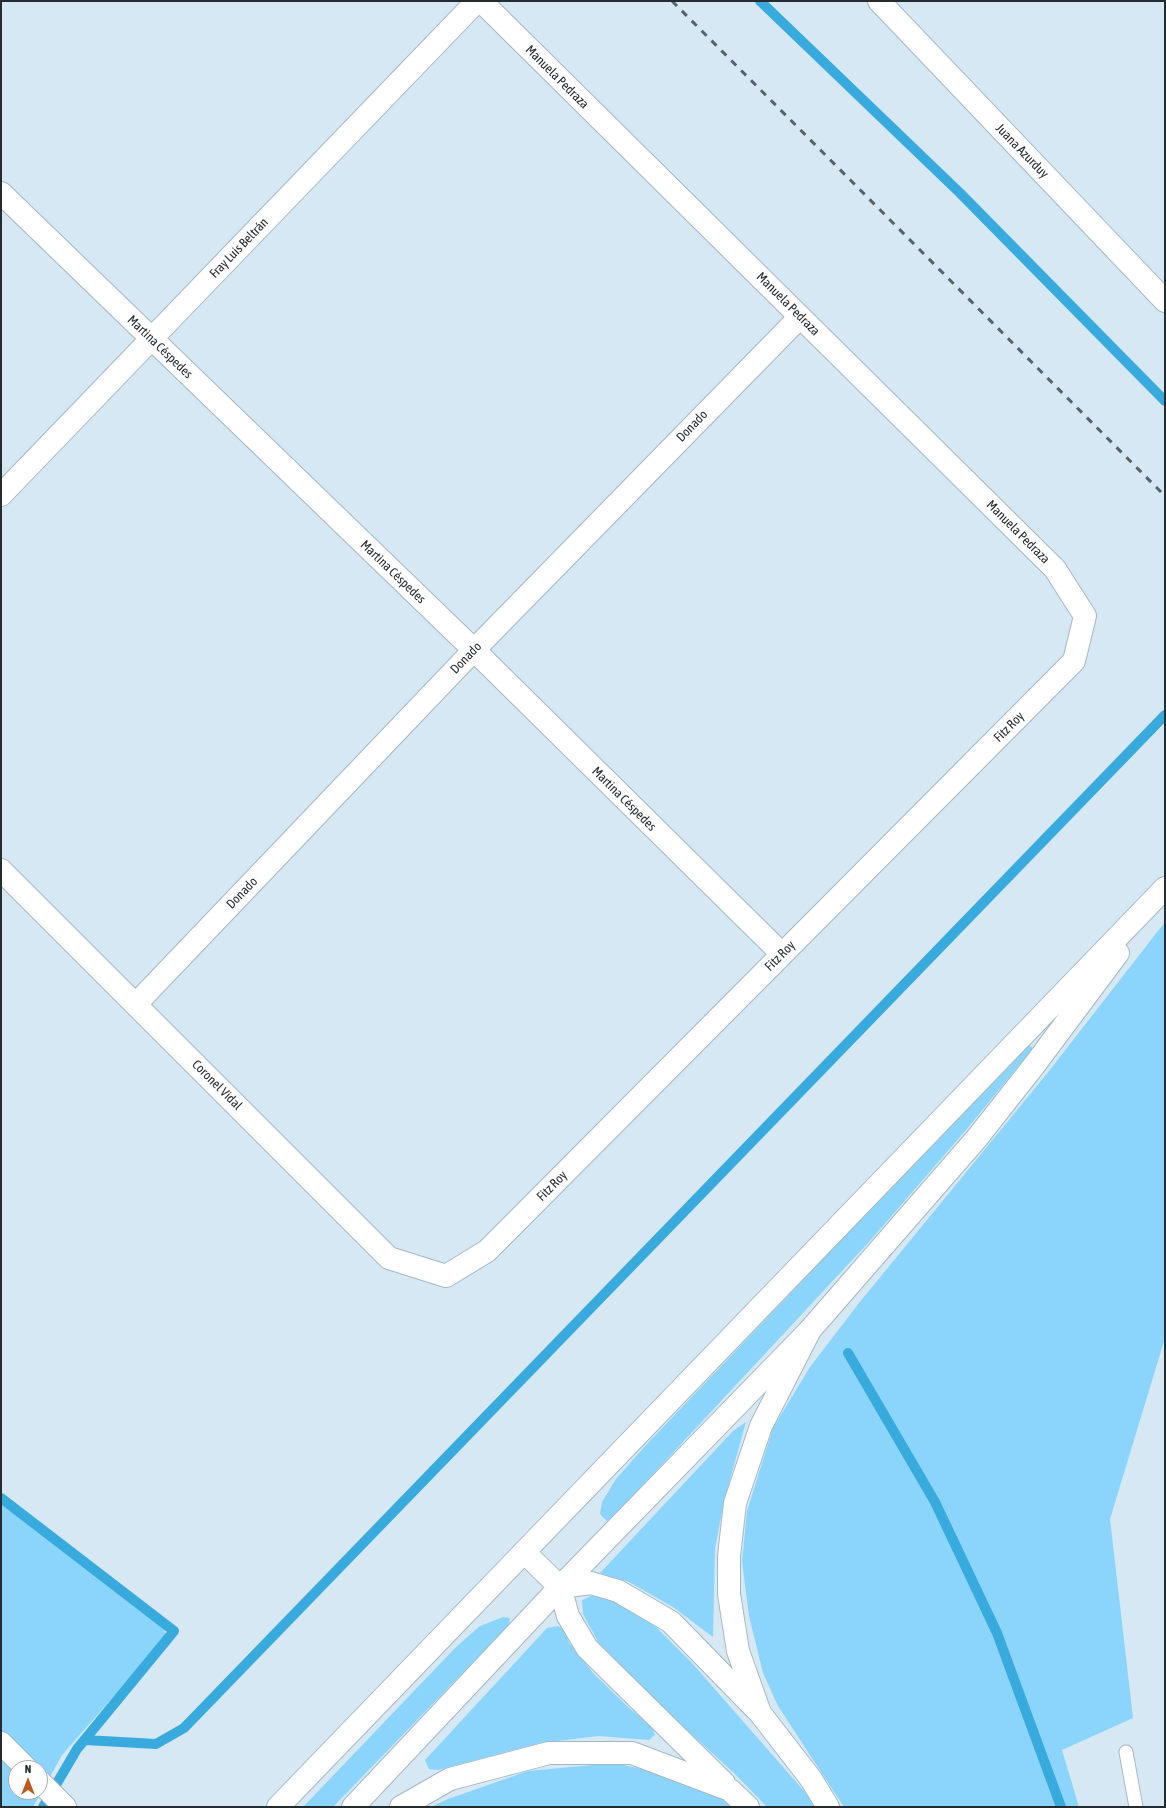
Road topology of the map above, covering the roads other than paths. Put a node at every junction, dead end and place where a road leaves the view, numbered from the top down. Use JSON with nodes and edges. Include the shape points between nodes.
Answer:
{"nodes":[{"id":1,"x":478,"y":1,"type":"edge"},
{"id":2,"x":481,"y":1,"type":"edge"},
{"id":3,"x":892,"y":6,"type":"edge"},
{"id":4,"x":1,"y":193,"type":"edge"},
{"id":5,"x":1165,"y":301,"type":"edge"},
{"id":6,"x":800,"y":317,"type":"junction"},
{"id":7,"x":152,"y":339,"type":"junction"},
{"id":8,"x":1,"y":495,"type":"edge"},
{"id":9,"x":1085,"y":616,"type":"joint"},
{"id":10,"x":474,"y":650,"type":"junction"},
{"id":11,"x":1,"y":870,"type":"edge"},
{"id":12,"x":1165,"y":889,"type":"edge"},
{"id":13,"x":782,"y":954,"type":"junction"},
{"id":14,"x":136,"y":1004,"type":"junction"},
{"id":15,"x":446,"y":1276,"type":"joint"},
{"id":16,"x":810,"y":1330,"type":"junction"},
{"id":17,"x":524,"y":1553,"type":"junction"},
{"id":18,"x":560,"y":1587,"type":"junction"},
{"id":19,"x":760,"y":1713,"type":"junction"},
{"id":20,"x":1,"y":1743,"type":"edge"},
{"id":21,"x":1126,"y":1752,"type":"dead end"},
{"id":22,"x":18,"y":1760,"type":"edge"},
{"id":23,"x":48,"y":1790,"type":"edge"},
{"id":24,"x":730,"y":1790,"type":"junction"},
{"id":25,"x":65,"y":1807,"type":"edge"},
{"id":26,"x":278,"y":1807,"type":"edge"},
{"id":27,"x":353,"y":1807,"type":"edge"},
{"id":28,"x":401,"y":1807,"type":"edge"},
{"id":29,"x":748,"y":1807,"type":"edge"},
{"id":30,"x":828,"y":1807,"type":"edge"},
{"id":31,"x":1136,"y":1807,"type":"edge"}],
"edges":[{"from":1,"to":7,"type":"main road","name":"Fray Luis Beltrán"},
{"from":2,"to":6,"type":"main road","name":"Manuela Pedraza"},
{"from":3,"to":5,"type":"main road","name":"Juana Azurduy"},
{"from":4,"to":7,"type":"main road","name":"Martina Céspedes"},
{"from":6,"to":9,"type":"main road","name":"Manuela Pedraza","via":[[1055,569]]},
{"from":6,"to":10,"type":"main road","name":"Donado"},
{"from":7,"to":8,"type":"main road","name":"Fray Luis Beltrán"},
{"from":7,"to":10,"type":"main road","name":"Martina Céspedes"},
{"from":9,"to":13,"type":"main road","name":"Fitz Roy","via":[[1074,661]]},
{"from":10,"to":13,"type":"main road","name":"Martina Céspedes"},
{"from":10,"to":14,"type":"main road","name":"Donado"},
{"from":11,"to":14,"type":"main road","name":"Coronel Vidal"},
{"from":12,"to":16,"type":"main road","via":[[1036,1064],[977,1138]]},
{"from":12,"to":17,"type":"main road"},
{"from":13,"to":15,"type":"main road","name":"Fitz Roy","via":[[486,1251]]},
{"from":14,"to":15,"type":"main road","name":"Coronel Vidal","via":[[389,1258]]},
{"from":16,"to":18,"type":"main road"},
{"from":16,"to":19,"type":"main road","via":[[761,1426],[734,1503],[729,1556],[729,1594],[738,1651]]},
{"from":17,"to":18,"type":"main road"},
{"from":17,"to":26,"type":"main road"},
{"from":18,"to":19,"type":"main road","via":[[591,1583],[618,1591],[671,1622]]},
{"from":18,"to":24,"type":"main road","via":[[568,1616],[587,1648]]},
{"from":18,"to":27,"type":"main road"},
{"from":19,"to":30,"type":"main road","via":[[811,1779]]},
{"from":20,"to":22,"type":"main road"},
{"from":21,"to":31,"type":"lane"},
{"from":23,"to":25,"type":"main road"},
{"from":24,"to":28,"type":"main road","via":[[632,1753],[549,1753],[450,1779]]},
{"from":24,"to":29,"type":"main road"}]}
